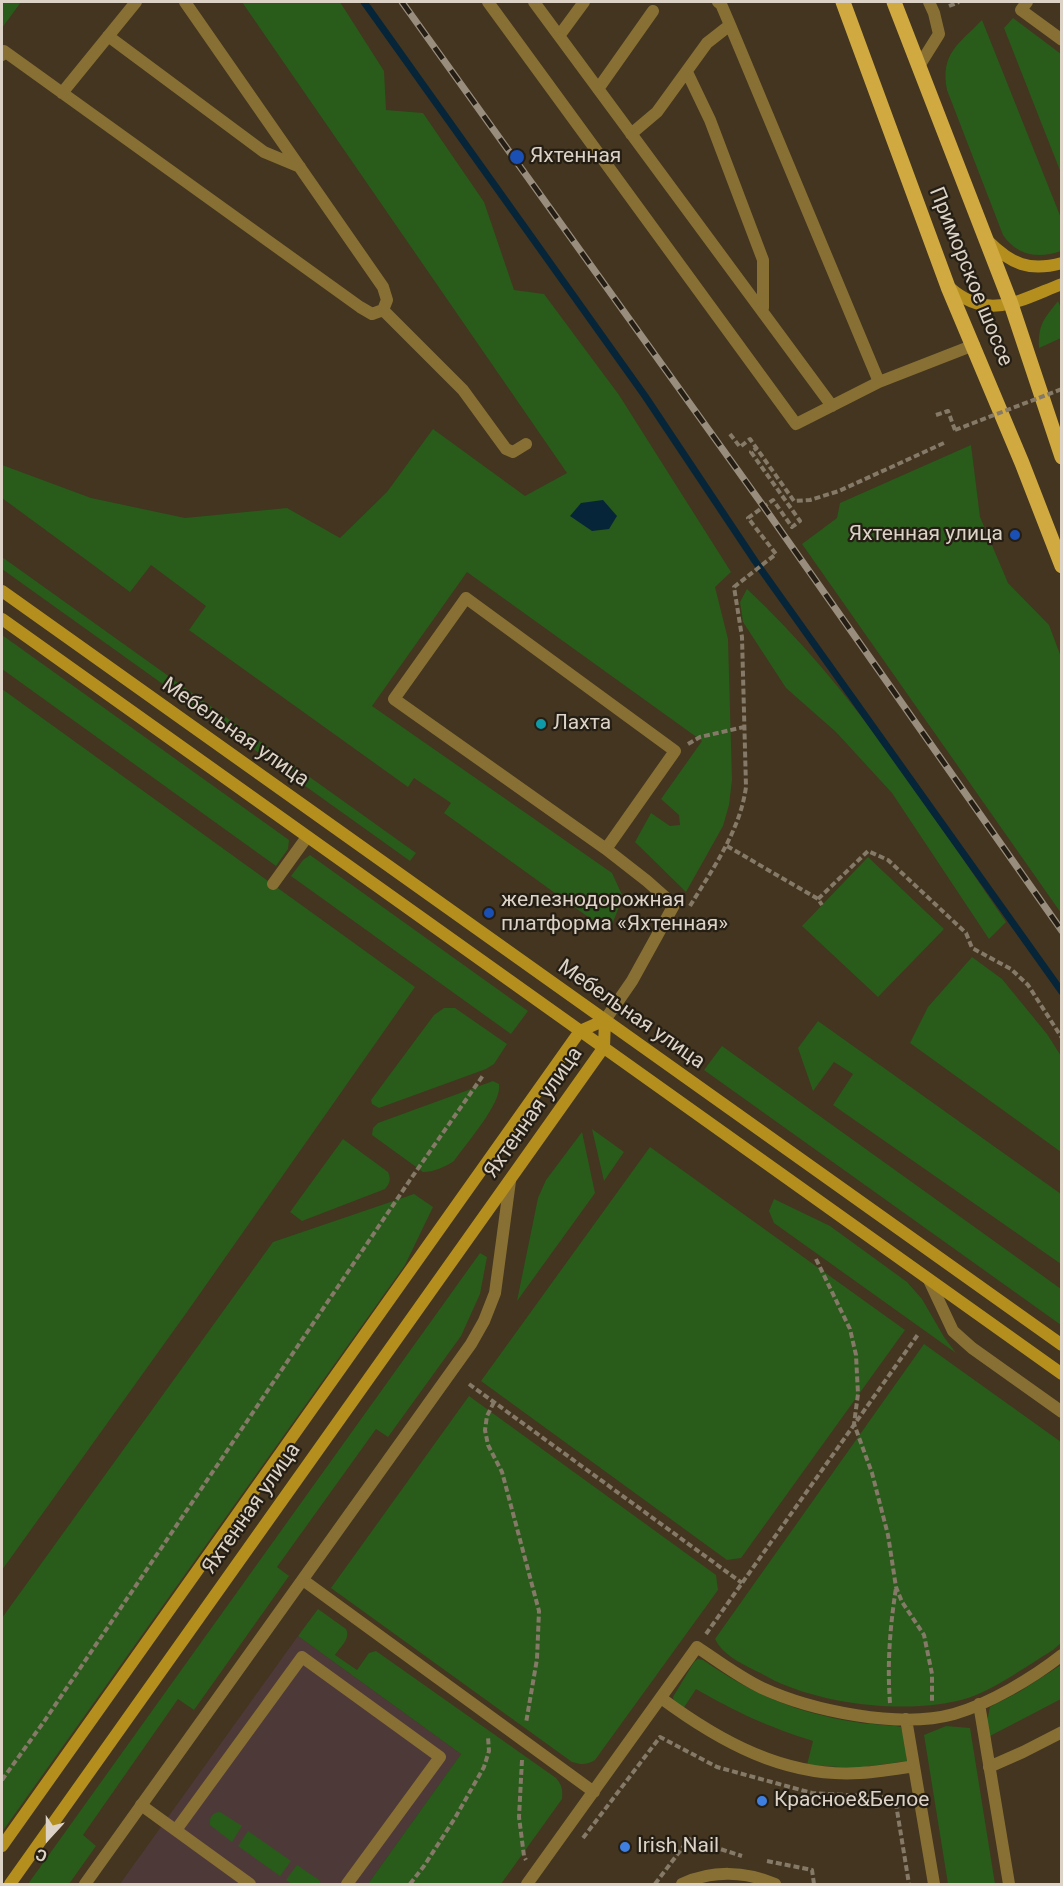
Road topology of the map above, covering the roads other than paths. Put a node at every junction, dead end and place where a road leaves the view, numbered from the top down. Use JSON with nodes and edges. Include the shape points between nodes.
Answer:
{"nodes":[{"id":1,"x":136,"y":2,"type":"edge"},
{"id":2,"x":185,"y":2,"type":"edge"},
{"id":3,"x":488,"y":2,"type":"edge"},
{"id":4,"x":534,"y":2,"type":"edge"},
{"id":5,"x":584,"y":2,"type":"edge"},
{"id":6,"x":718,"y":2,"type":"edge"},
{"id":7,"x":843,"y":2,"type":"edge"},
{"id":8,"x":894,"y":2,"type":"edge"},
{"id":9,"x":929,"y":2,"type":"edge"},
{"id":10,"x":1027,"y":2,"type":"edge"},
{"id":11,"x":653,"y":10,"type":"dead end"},
{"id":12,"x":730,"y":25,"type":"junction"},
{"id":13,"x":108,"y":36,"type":"junction"},
{"id":14,"x":559,"y":36,"type":"junction"},
{"id":15,"x":1062,"y":40,"type":"edge"},
{"id":16,"x":2,"y":55,"type":"edge"},
{"id":17,"x":919,"y":66,"type":"junction"},
{"id":18,"x":687,"y":72,"type":"junction"},
{"id":19,"x":598,"y":89,"type":"junction"},
{"id":20,"x":62,"y":93,"type":"junction"},
{"id":21,"x":631,"y":134,"type":"junction"},
{"id":22,"x":300,"y":167,"type":"junction"},
{"id":23,"x":986,"y":240,"type":"junction"},
{"id":24,"x":1062,"y":263,"type":"edge"},
{"id":25,"x":1062,"y":284,"type":"edge"},
{"id":26,"x":948,"y":286,"type":"junction"},
{"id":27,"x":1011,"y":304,"type":"junction"},
{"id":28,"x":763,"y":308,"type":"dead end"},
{"id":29,"x":383,"y":310,"type":"junction"},
{"id":30,"x":974,"y":345,"type":"junction"},
{"id":31,"x":879,"y":382,"type":"junction"},
{"id":32,"x":832,"y":406,"type":"junction"},
{"id":33,"x":526,"y":444,"type":"dead end"},
{"id":34,"x":1062,"y":457,"type":"edge"},
{"id":35,"x":1062,"y":566,"type":"edge"},
{"id":36,"x":2,"y":591,"type":"edge"},
{"id":37,"x":2,"y":619,"type":"edge"},
{"id":38,"x":307,"y":837,"type":"junction"},
{"id":39,"x":606,"y":849,"type":"junction"},
{"id":40,"x":273,"y":884,"type":"dead end"},
{"id":41,"x":605,"y":1020,"type":"junction"},
{"id":42,"x":580,"y":1031,"type":"junction"},
{"id":43,"x":604,"y":1047,"type":"junction"},
{"id":44,"x":510,"y":1181,"type":"junction"},
{"id":45,"x":929,"y":1280,"type":"junction"},
{"id":46,"x":1062,"y":1345,"type":"edge"},
{"id":47,"x":1062,"y":1374,"type":"edge"},
{"id":48,"x":1062,"y":1412,"type":"edge"},
{"id":49,"x":303,"y":1580,"type":"junction"},
{"id":50,"x":1062,"y":1655,"type":"edge"},
{"id":51,"x":661,"y":1698,"type":"junction"},
{"id":52,"x":979,"y":1704,"type":"junction"},
{"id":53,"x":906,"y":1719,"type":"junction"},
{"id":54,"x":1062,"y":1732,"type":"edge"},
{"id":55,"x":914,"y":1766,"type":"junction"},
{"id":56,"x":989,"y":1767,"type":"junction"},
{"id":57,"x":594,"y":1792,"type":"junction"},
{"id":58,"x":141,"y":1805,"type":"junction"},
{"id":59,"x":176,"y":1830,"type":"junction"},
{"id":60,"x":2,"y":1846,"type":"edge"},
{"id":61,"x":10,"y":1884,"type":"edge"},
{"id":62,"x":85,"y":1884,"type":"edge"},
{"id":63,"x":250,"y":1884,"type":"edge"},
{"id":64,"x":347,"y":1884,"type":"edge"},
{"id":65,"x":527,"y":1884,"type":"edge"},
{"id":66,"x":682,"y":1884,"type":"edge"},
{"id":67,"x":775,"y":1884,"type":"edge"},
{"id":68,"x":934,"y":1884,"type":"edge"},
{"id":69,"x":1009,"y":1884,"type":"edge"}],
"edges":[{"from":1,"to":13,"type":"street"},
{"from":2,"to":22,"type":"street"},
{"from":3,"to":32,"type":"street","via":[[796,424]]},
{"from":4,"to":14,"type":"street"},
{"from":5,"to":14,"type":"street"},
{"from":6,"to":12,"type":"street"},
{"from":7,"to":26,"type":"main road","name":"Приморское шоссе"},
{"from":8,"to":17,"type":"main road","name":"Приморское шоссе"},
{"from":9,"to":17,"type":"street","via":[[939,34]]},
{"from":10,"to":15,"type":"street","via":[[1021,10]]},
{"from":11,"to":19,"type":"street"},
{"from":12,"to":18,"type":"street","via":[[707,43]]},
{"from":12,"to":31,"type":"street"},
{"from":13,"to":20,"type":"street"},
{"from":13,"to":22,"type":"street","via":[[264,152]]},
{"from":14,"to":19,"type":"street"},
{"from":16,"to":20,"type":"street","via":[[4,51]]},
{"from":17,"to":23,"type":"main road","name":"Приморское шоссе"},
{"from":18,"to":21,"type":"street","via":[[657,112]]},
{"from":18,"to":28,"type":"street","via":[[710,120],[763,260]]},
{"from":19,"to":21,"type":"street"},
{"from":20,"to":29,"type":"street","via":[[360,307],[372,314]]},
{"from":21,"to":32,"type":"street"},
{"from":22,"to":29,"type":"street","via":[[383,287],[387,300]]},
{"from":23,"to":24,"type":"street","via":[[1019,264],[1042,268]]},
{"from":23,"to":27,"type":"main road","name":"Приморское шоссе"},
{"from":25,"to":27,"type":"street"},
{"from":26,"to":27,"type":"street","via":[[960,297],[986,307]]},
{"from":26,"to":30,"type":"main road","name":"Приморское шоссе"},
{"from":27,"to":34,"type":"main road","name":"Приморское шоссе"},
{"from":29,"to":33,"type":"street","via":[[463,390],[506,449],[513,452]]},
{"from":30,"to":31,"type":"street"},
{"from":30,"to":35,"type":"main road","name":"Приморское шоссе"},
{"from":31,"to":32,"type":"street"},
{"from":36,"to":41,"type":"street","name":"Мебельная улица"},
{"from":37,"to":38,"type":"street","name":"Мебельная улица"},
{"from":38,"to":40,"type":"street"},
{"from":38,"to":42,"type":"street","name":"Мебельная улица"},
{"from":39,"to":39,"type":"street","via":[[394,699],[466,598],[675,752]]},
{"from":39,"to":41,"type":"street","via":[[674,905],[632,981]]},
{"from":41,"to":42,"type":"street","name":"Яхтенная улица"},
{"from":41,"to":43,"type":"street","name":"Яхтенная улица"},
{"from":41,"to":46,"type":"street","name":"Мебельная улица"},
{"from":42,"to":43,"type":"street","name":"Мебельная улица"},
{"from":42,"to":60,"type":"street","name":"Яхтенная улица"},
{"from":43,"to":44,"type":"street","name":"Яхтенная улица"},
{"from":43,"to":45,"type":"street","name":"Мебельная улица"},
{"from":44,"to":49,"type":"street","via":[[495,1293],[484,1321]]},
{"from":44,"to":61,"type":"street","name":"Яхтенная улица"},
{"from":45,"to":47,"type":"street","name":"Мебельная улица"},
{"from":45,"to":48,"type":"street","via":[[953,1331]]},
{"from":49,"to":57,"type":"street"},
{"from":49,"to":58,"type":"street"},
{"from":50,"to":52,"type":"street"},
{"from":51,"to":53,"type":"street","via":[[697,1647],[754,1683],[788,1698],[844,1713]]},
{"from":51,"to":55,"type":"street","via":[[729,1743],[769,1760],[838,1773]]},
{"from":51,"to":57,"type":"street"},
{"from":52,"to":53,"type":"street","via":[[954,1714]]},
{"from":52,"to":56,"type":"street"},
{"from":53,"to":55,"type":"street"},
{"from":54,"to":56,"type":"street"},
{"from":55,"to":68,"type":"street"},
{"from":56,"to":69,"type":"street"},
{"from":57,"to":65,"type":"street"},
{"from":58,"to":59,"type":"street"},
{"from":58,"to":62,"type":"street"},
{"from":59,"to":63,"type":"street"},
{"from":59,"to":64,"type":"street","via":[[302,1657],[440,1757]]},
{"from":66,"to":67,"type":"street","via":[[718,1873],[749,1875]]}]}
